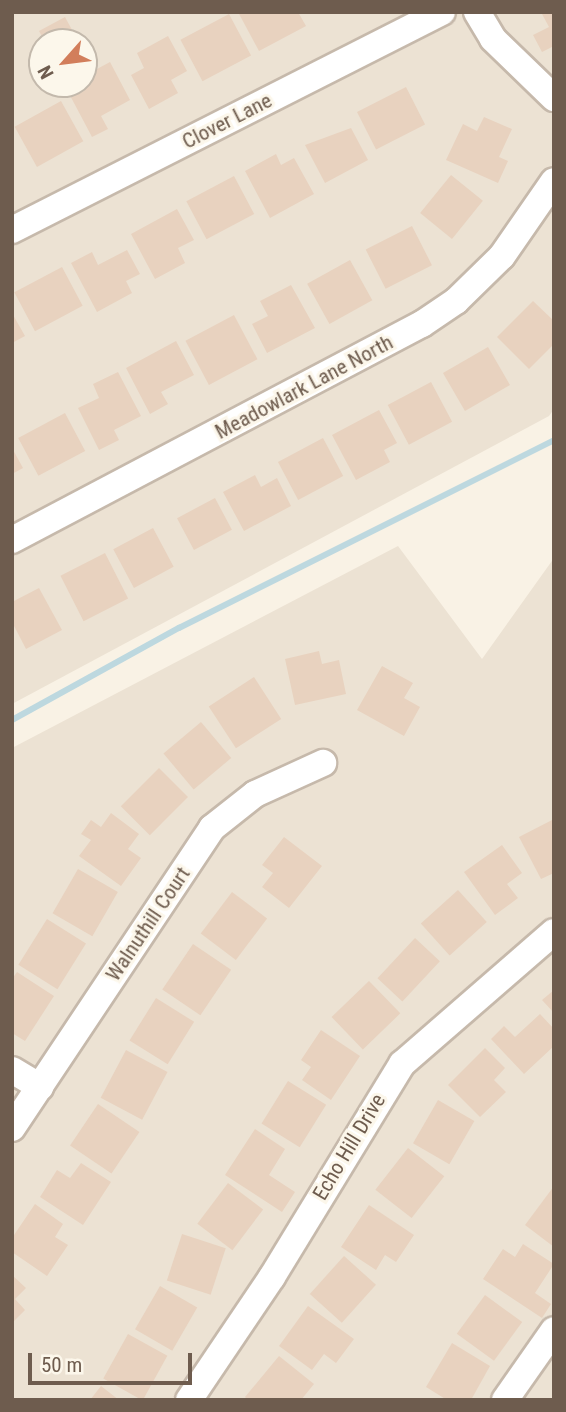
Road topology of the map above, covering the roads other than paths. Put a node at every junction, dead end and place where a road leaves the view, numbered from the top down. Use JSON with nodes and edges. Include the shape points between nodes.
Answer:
{"nodes":[{"id":1,"x":442,"y":12,"type":"edge"},
{"id":2,"x":477,"y":12,"type":"edge"},
{"id":3,"x":554,"y":98,"type":"edge"},
{"id":4,"x":554,"y":181,"type":"edge"},
{"id":5,"x":12,"y":230,"type":"edge"},
{"id":6,"x":12,"y":540,"type":"edge"},
{"id":7,"x":323,"y":763,"type":"dead end"},
{"id":8,"x":554,"y":932,"type":"edge"},
{"id":9,"x":12,"y":1070,"type":"edge"},
{"id":10,"x":40,"y":1087,"type":"junction"},
{"id":11,"x":12,"y":1128,"type":"edge"},
{"id":12,"x":554,"y":1330,"type":"edge"},
{"id":13,"x":189,"y":1400,"type":"edge"},
{"id":14,"x":505,"y":1400,"type":"edge"}],
"edges":[{"from":1,"to":5,"type":"street","name":"Clover Lane"},
{"from":2,"to":3,"type":"street","via":[[493,39]]},
{"from":4,"to":6,"type":"street","name":"Meadowlark Lane North","via":[[502,256],[456,301],[422,324]]},
{"from":7,"to":10,"type":"street","name":"Walnuthill Court","via":[[256,794],[212,828]]},
{"from":8,"to":13,"type":"street","name":"Echo Hill Drive","via":[[402,1064],[272,1277]]},
{"from":9,"to":10,"type":"street"},
{"from":10,"to":11,"type":"street","name":"Walnuthill Court"},
{"from":12,"to":14,"type":"street"}]}
